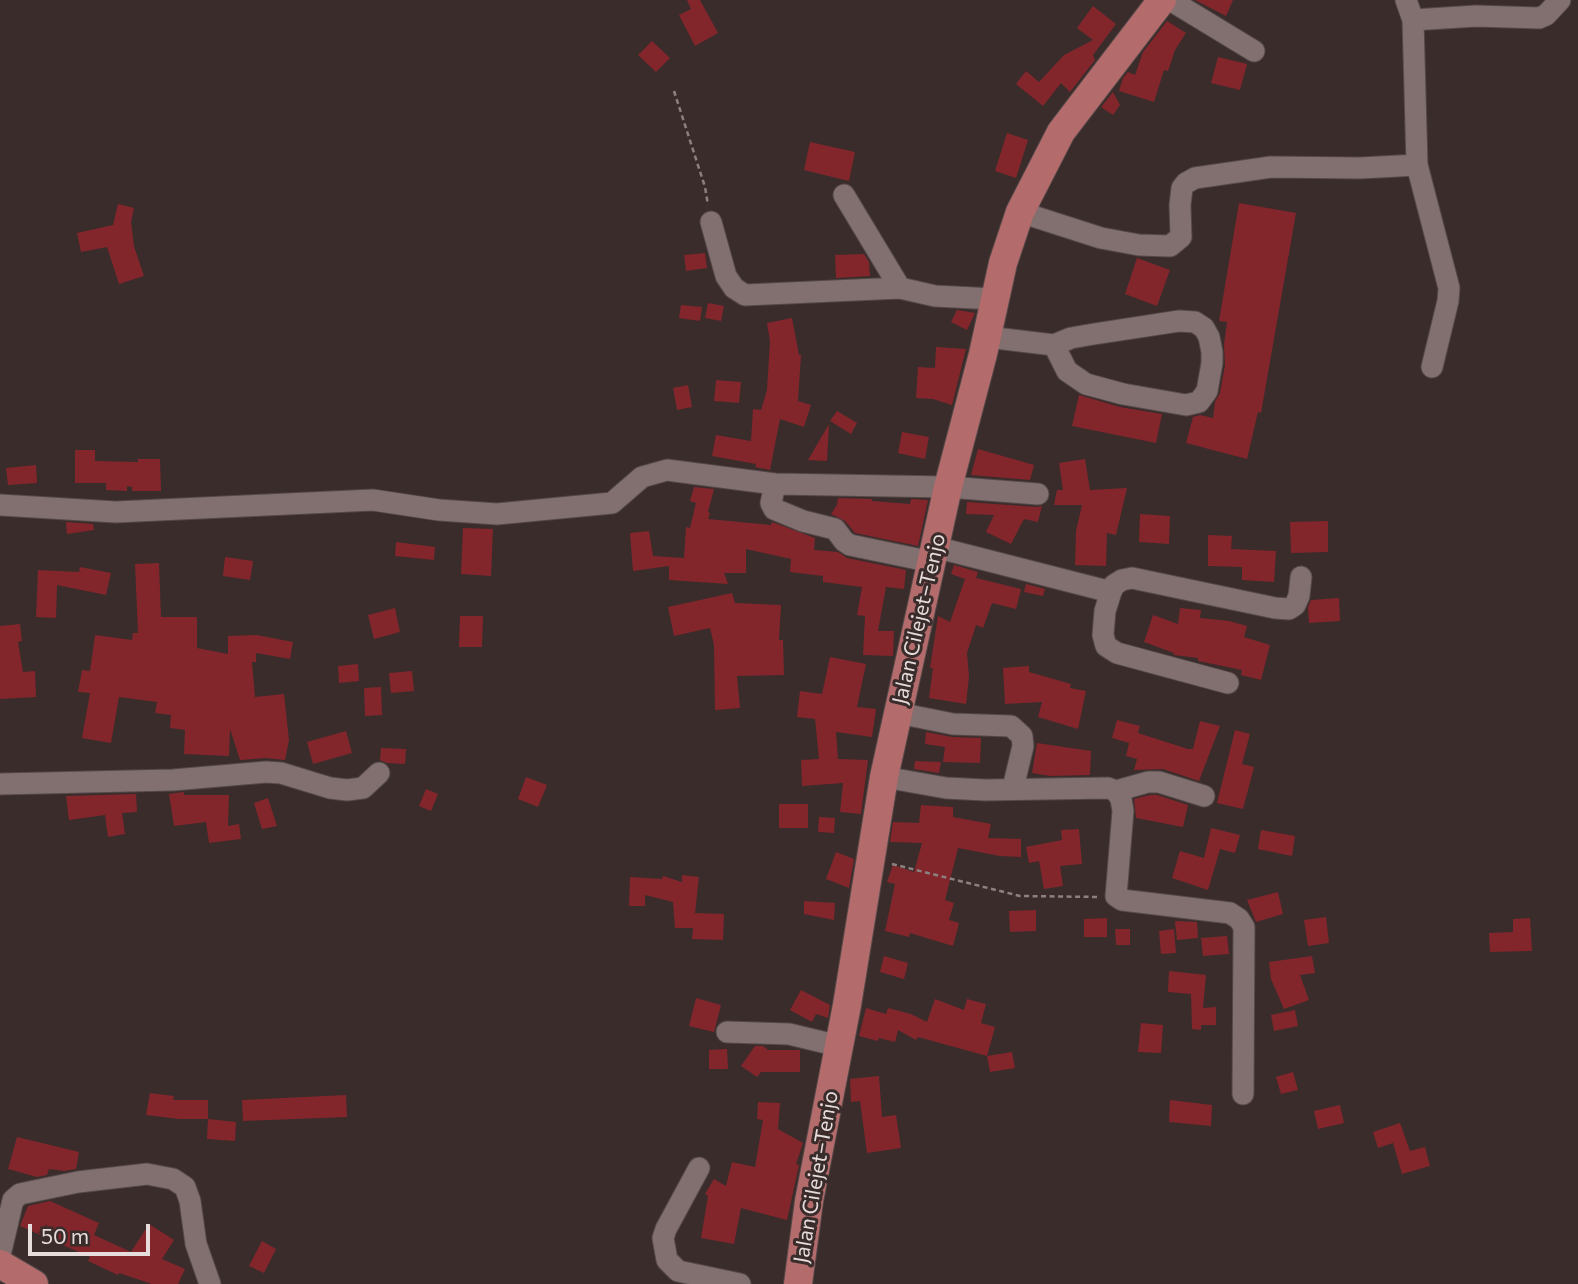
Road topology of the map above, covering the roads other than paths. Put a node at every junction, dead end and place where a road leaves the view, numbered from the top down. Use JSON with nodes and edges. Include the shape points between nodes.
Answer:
{"nodes":[{"id":1,"x":1162,"y":0,"type":"edge"},
{"id":2,"x":1170,"y":0,"type":"edge"},
{"id":3,"x":1560,"y":0,"type":"edge"},
{"id":4,"x":1410,"y":10,"type":"edge"},
{"id":5,"x":1254,"y":51,"type":"dead end"},
{"id":6,"x":1417,"y":165,"type":"junction"},
{"id":7,"x":844,"y":195,"type":"dead end"},
{"id":8,"x":1020,"y":212,"type":"junction"},
{"id":9,"x":711,"y":222,"type":"road end"},
{"id":10,"x":900,"y":288,"type":"junction"},
{"id":11,"x":994,"y":299,"type":"junction"},
{"id":12,"x":987,"y":337,"type":"junction"},
{"id":13,"x":1054,"y":345,"type":"junction"},
{"id":14,"x":1432,"y":367,"type":"dead end"},
{"id":15,"x":775,"y":484,"type":"junction"},
{"id":16,"x":948,"y":487,"type":"junction"},
{"id":17,"x":1038,"y":494,"type":"dead end"},
{"id":18,"x":0,"y":505,"type":"edge"},
{"id":19,"x":934,"y":554,"type":"junction"},
{"id":20,"x":1301,"y":577,"type":"dead end"},
{"id":21,"x":1111,"y":592,"type":"junction"},
{"id":22,"x":1228,"y":683,"type":"dead end"},
{"id":23,"x":898,"y":713,"type":"junction"},
{"id":24,"x":379,"y":773,"type":"dead end"},
{"id":25,"x":884,"y":777,"type":"junction"},
{"id":26,"x":0,"y":784,"type":"edge"},
{"id":27,"x":1013,"y":788,"type":"junction"},
{"id":28,"x":1116,"y":791,"type":"junction"},
{"id":29,"x":1204,"y":796,"type":"dead end"},
{"id":30,"x":727,"y":1032,"type":"dead end"},
{"id":31,"x":839,"y":1046,"type":"junction"},
{"id":32,"x":1243,"y":1094,"type":"dead end"},
{"id":33,"x":699,"y":1168,"type":"dead end"},
{"id":34,"x":0,"y":1255,"type":"edge"},
{"id":35,"x":0,"y":1264,"type":"edge"},
{"id":36,"x":34,"y":1284,"type":"edge"},
{"id":37,"x":210,"y":1284,"type":"edge"},
{"id":38,"x":740,"y":1284,"type":"edge"},
{"id":39,"x":799,"y":1284,"type":"edge"}],
"edges":[{"from":1,"to":8,"type":"main road","name":"Jalan Cilejet–Tenjo","via":[[1061,132]]},
{"from":2,"to":5,"type":"street"},
{"from":3,"to":4,"type":"street","via":[[1539,19]]},
{"from":4,"to":6,"type":"street"},
{"from":6,"to":8,"type":"street","via":[[1271,167],[1195,178],[1182,188],[1181,237],[1170,246],[1101,238]]},
{"from":6,"to":14,"type":"street","via":[[1449,288]]},
{"from":7,"to":10,"type":"street"},
{"from":8,"to":11,"type":"main road","name":"Jalan Cilejet–Tenjo"},
{"from":9,"to":10,"type":"street","via":[[726,276],[745,295]]},
{"from":10,"to":11,"type":"street","via":[[935,296]]},
{"from":11,"to":12,"type":"main road","name":"Jalan Cilejet–Tenjo"},
{"from":12,"to":13,"type":"street"},
{"from":12,"to":16,"type":"main road","name":"Jalan Cilejet–Tenjo"},
{"from":13,"to":13,"type":"street","via":[[1067,371],[1086,384],[1186,405],[1199,402],[1208,391],[1212,352],[1209,337],[1195,321],[1094,334]]},
{"from":15,"to":16,"type":"street"},
{"from":15,"to":18,"type":"street","via":[[667,470],[642,477],[612,503],[497,514],[373,500],[116,512]]},
{"from":15,"to":19,"type":"street","via":[[774,509],[835,528],[850,545]]},
{"from":16,"to":17,"type":"street"},
{"from":16,"to":19,"type":"main road","name":"Jalan Cilejet–Tenjo"},
{"from":19,"to":21,"type":"street"},
{"from":19,"to":23,"type":"main road","name":"Jalan Cilejet–Tenjo"},
{"from":20,"to":21,"type":"street","via":[[1299,596],[1289,609],[1132,578],[1114,585]]},
{"from":21,"to":22,"type":"street","via":[[1102,635],[1106,646],[1117,653]]},
{"from":23,"to":25,"type":"main road","name":"Jalan Cilejet–Tenjo"},
{"from":23,"to":27,"type":"street","via":[[953,724],[1011,726],[1022,736],[1023,746]]},
{"from":24,"to":26,"type":"street","via":[[363,788],[347,790],[266,772],[173,780]]},
{"from":25,"to":27,"type":"street","via":[[946,788]]},
{"from":25,"to":31,"type":"main road","name":"Jalan Cilejet–Tenjo"},
{"from":27,"to":28,"type":"street"},
{"from":28,"to":29,"type":"street","via":[[1159,782]]},
{"from":28,"to":32,"type":"street","via":[[1123,811],[1116,896],[1230,913],[1244,927]]},
{"from":30,"to":31,"type":"street","via":[[789,1034]]},
{"from":31,"to":39,"type":"main road","name":"Jalan Cilejet–Tenjo","via":[[809,1201]]},
{"from":33,"to":38,"type":"street","via":[[666,1229],[667,1260],[678,1271]]},
{"from":34,"to":37,"type":"street","via":[[13,1200],[20,1194],[78,1181],[147,1174],[173,1179],[185,1187]]},
{"from":35,"to":36,"type":"main road"}]}
